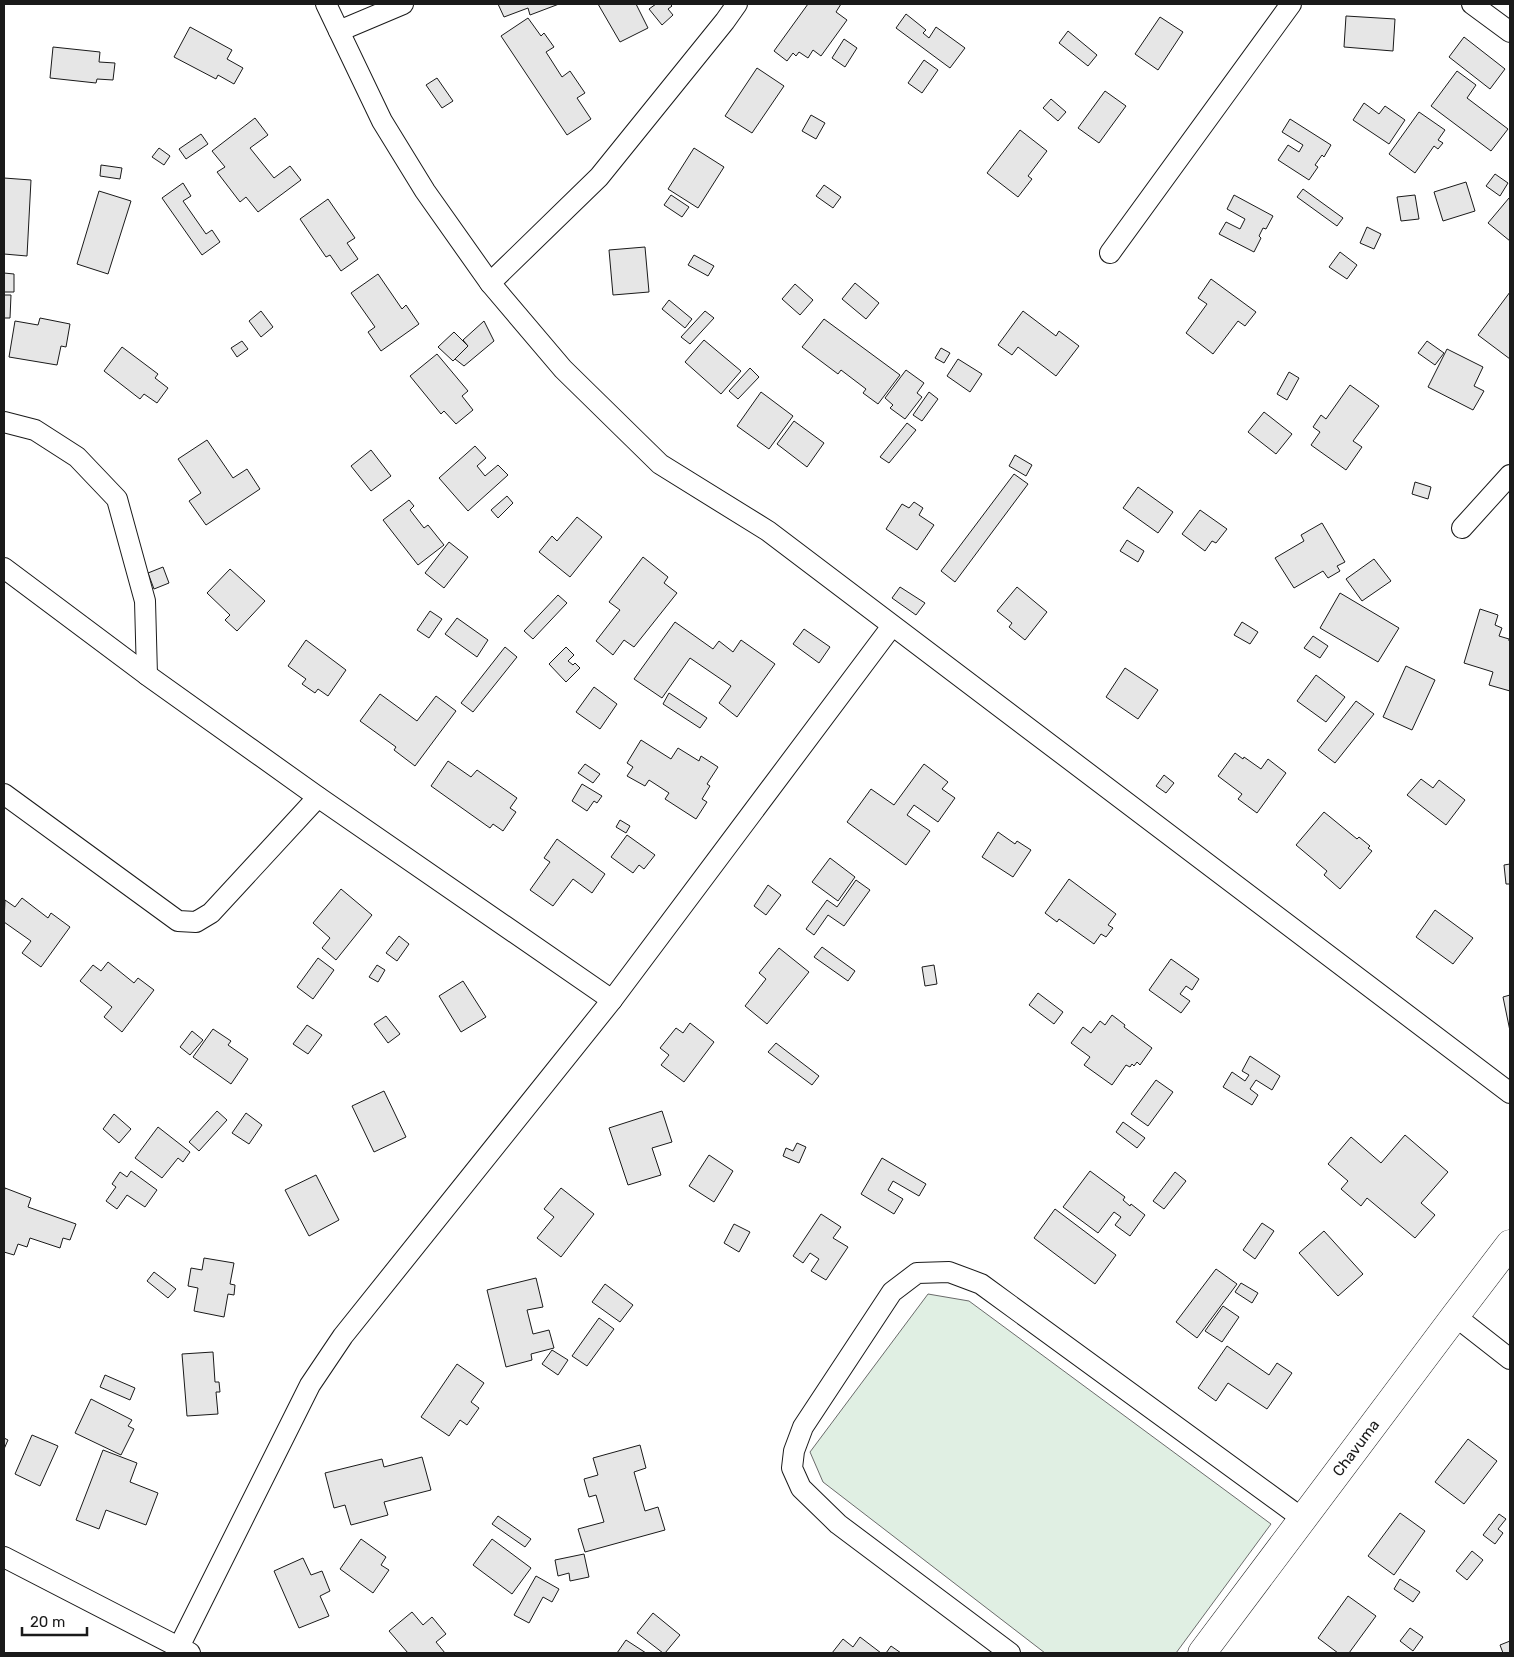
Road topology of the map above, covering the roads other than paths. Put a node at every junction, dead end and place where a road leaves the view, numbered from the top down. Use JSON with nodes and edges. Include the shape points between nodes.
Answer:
{"nodes":[{"id":1,"x":326,"y":4,"type":"edge"},
{"id":2,"x":403,"y":4,"type":"edge"},
{"id":3,"x":737,"y":4,"type":"edge"},
{"id":4,"x":1291,"y":4,"type":"edge"},
{"id":5,"x":1472,"y":4,"type":"edge"},
{"id":6,"x":339,"y":31,"type":"junction"},
{"id":7,"x":1510,"y":32,"type":"edge"},
{"id":8,"x":1110,"y":253,"type":"dead end"},
{"id":9,"x":490,"y":283,"type":"junction"},
{"id":10,"x":4,"y":422,"type":"edge"},
{"id":11,"x":1510,"y":475,"type":"edge"},
{"id":12,"x":1462,"y":528,"type":"dead end"},
{"id":13,"x":4,"y":568,"type":"edge"},
{"id":14,"x":892,"y":626,"type":"junction"},
{"id":15,"x":146,"y":675,"type":"junction"},
{"id":16,"x":4,"y":794,"type":"edge"},
{"id":17,"x":318,"y":797,"type":"junction"},
{"id":18,"x":612,"y":1000,"type":"junction"},
{"id":19,"x":1510,"y":1093,"type":"edge"},
{"id":20,"x":1510,"y":1244,"type":"edge"},
{"id":21,"x":1455,"y":1316,"type":"junction"},
{"id":22,"x":1510,"y":1359,"type":"edge"},
{"id":23,"x":1303,"y":1519,"type":"junction"},
{"id":24,"x":4,"y":1557,"type":"edge"},
{"id":25,"x":184,"y":1650,"type":"edge"},
{"id":26,"x":1204,"y":1652,"type":"edge"},
{"id":27,"x":1010,"y":1653,"type":"edge"}],
"edges":[{"from":1,"to":6,"type":"street"},
{"from":2,"to":6,"type":"street"},
{"from":3,"to":9,"type":"street","via":[[599,177]]},
{"from":4,"to":8,"type":"street"},
{"from":5,"to":7,"type":"street"},
{"from":6,"to":9,"type":"street","via":[[382,121]]},
{"from":9,"to":14,"type":"street","via":[[563,369],[660,464],[768,531]]},
{"from":10,"to":15,"type":"street","via":[[35,430],[77,457],[117,499],[145,601]]},
{"from":11,"to":12,"type":"street"},
{"from":13,"to":15,"type":"street"},
{"from":14,"to":18,"type":"street"},
{"from":14,"to":19,"type":"street"},
{"from":15,"to":17,"type":"street"},
{"from":16,"to":17,"type":"street","via":[[178,921],[196,922],[211,913]]},
{"from":17,"to":18,"type":"street"},
{"from":18,"to":25,"type":"street","via":[[343,1336],[319,1371],[289,1426]]},
{"from":20,"to":21,"type":"street","name":"Chavuma"},
{"from":21,"to":22,"type":"street"},
{"from":21,"to":23,"type":"street","name":"Chavuma"},
{"from":23,"to":26,"type":"street","name":"Chavuma"},
{"from":23,"to":27,"type":"street","via":[[981,1284],[949,1272],[917,1273],[892,1292],[803,1427],[792,1468],[801,1488],[838,1524]]},
{"from":24,"to":25,"type":"street"}]}
